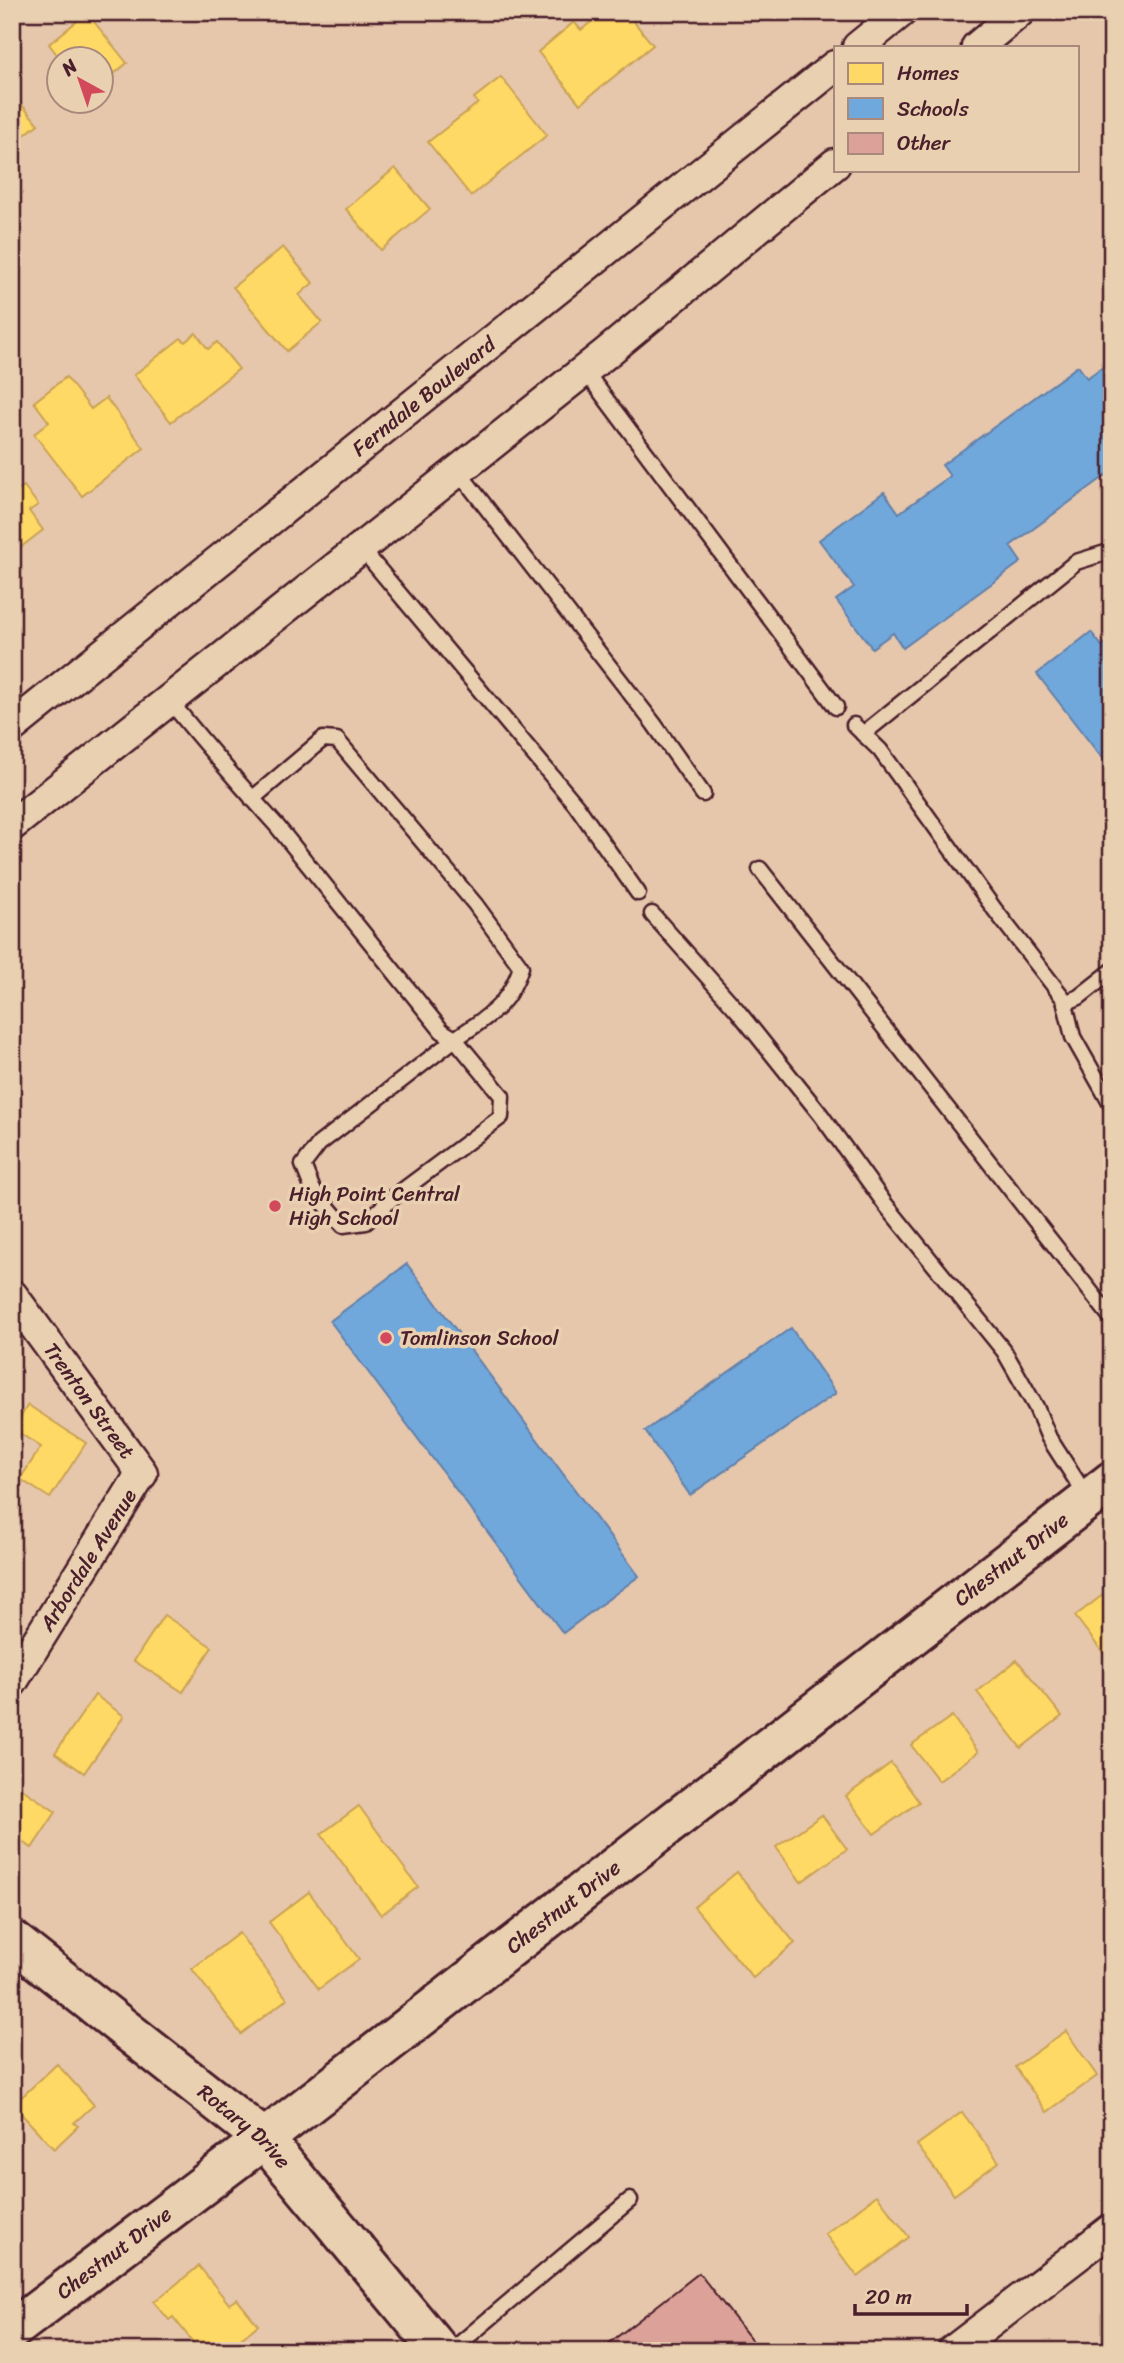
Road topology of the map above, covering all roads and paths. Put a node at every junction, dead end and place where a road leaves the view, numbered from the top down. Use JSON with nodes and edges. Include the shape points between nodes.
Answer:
{"nodes":[{"id":1,"x":901,"y":12,"type":"edge"},
{"id":2,"x":1019,"y":12,"type":"edge"},
{"id":3,"x":859,"y":46,"type":"edge"},
{"id":4,"x":978,"y":46,"type":"edge"},
{"id":5,"x":834,"y":67,"type":"edge"},
{"id":6,"x":834,"y":165,"type":"edge"},
{"id":7,"x":584,"y":371,"type":"junction"},
{"id":8,"x":458,"y":471,"type":"junction"},
{"id":9,"x":361,"y":548,"type":"junction"},
{"id":10,"x":1112,"y":551,"type":"edge"},
{"id":11,"x":170,"y":700,"type":"junction"},
{"id":12,"x":836,"y":707,"type":"dead end"},
{"id":13,"x":12,"y":727,"type":"edge"},
{"id":14,"x":703,"y":794,"type":"dead end"},
{"id":15,"x":252,"y":799,"type":"junction"},
{"id":16,"x":12,"y":825,"type":"edge"},
{"id":17,"x":760,"y":869,"type":"dead end"},
{"id":18,"x":638,"y":893,"type":"dead end"},
{"id":19,"x":652,"y":914,"type":"dead end"},
{"id":20,"x":1112,"y":971,"type":"edge"},
{"id":21,"x":1065,"y":1003,"type":"junction"},
{"id":22,"x":455,"y":1039,"type":"junction"},
{"id":23,"x":1112,"y":1106,"type":"edge"},
{"id":24,"x":12,"y":1296,"type":"edge"},
{"id":25,"x":1112,"y":1319,"type":"edge"},
{"id":26,"x":142,"y":1473,"type":"joint"},
{"id":27,"x":1100,"y":1490,"type":"edge"},
{"id":28,"x":12,"y":1682,"type":"edge"},
{"id":29,"x":12,"y":1940,"type":"edge"},
{"id":30,"x":264,"y":2139,"type":"junction"},
{"id":31,"x":630,"y":2200,"type":"dead end"},
{"id":32,"x":1112,"y":2229,"type":"edge"},
{"id":33,"x":12,"y":2330,"type":"edge"},
{"id":34,"x":440,"y":2351,"type":"edge"},
{"id":35,"x":450,"y":2351,"type":"edge"},
{"id":36,"x":953,"y":2351,"type":"edge"}],
"edges":[{"from":1,"to":3,"type":"street"},
{"from":2,"to":4,"type":"street"},
{"from":5,"to":13,"type":"street","name":"Ferndale Boulevard"},
{"from":6,"to":7,"type":"street"},
{"from":7,"to":8,"type":"street"},
{"from":7,"to":12,"type":"lane"},
{"from":8,"to":9,"type":"street"},
{"from":8,"to":14,"type":"lane"},
{"from":9,"to":11,"type":"street"},
{"from":9,"to":18,"type":"lane","via":[[576,805]]},
{"from":10,"to":21,"type":"lane","via":[[1076,562],[859,729],[880,750]]},
{"from":11,"to":15,"type":"lane"},
{"from":11,"to":16,"type":"street"},
{"from":15,"to":22,"type":"lane","via":[[442,1031]]},
{"from":15,"to":22,"type":"lane","via":[[323,739],[337,740],[475,904],[521,967],[514,987],[497,1010]]},
{"from":17,"to":25,"type":"lane"},
{"from":19,"to":27,"type":"lane","via":[[821,1115],[885,1204],[1004,1351],[1049,1438]]},
{"from":20,"to":21,"type":"lane"},
{"from":21,"to":23,"type":"lane","via":[[1073,1037]]},
{"from":22,"to":22,"type":"lane","via":[[319,1144],[303,1165],[313,1190],[343,1225],[366,1222],[501,1117],[502,1096]]},
{"from":24,"to":26,"type":"street","name":"Trenton Street"},
{"from":26,"to":28,"type":"street","name":"Arbordale Avenue"},
{"from":27,"to":30,"type":"street","name":"Chestnut Drive"},
{"from":29,"to":30,"type":"street","name":"Rotary Drive"},
{"from":30,"to":33,"type":"street","name":"Chestnut Drive"},
{"from":30,"to":34,"type":"street","name":"Rotary Drive"},
{"from":31,"to":35,"type":"lane"},
{"from":32,"to":36,"type":"street"}]}
